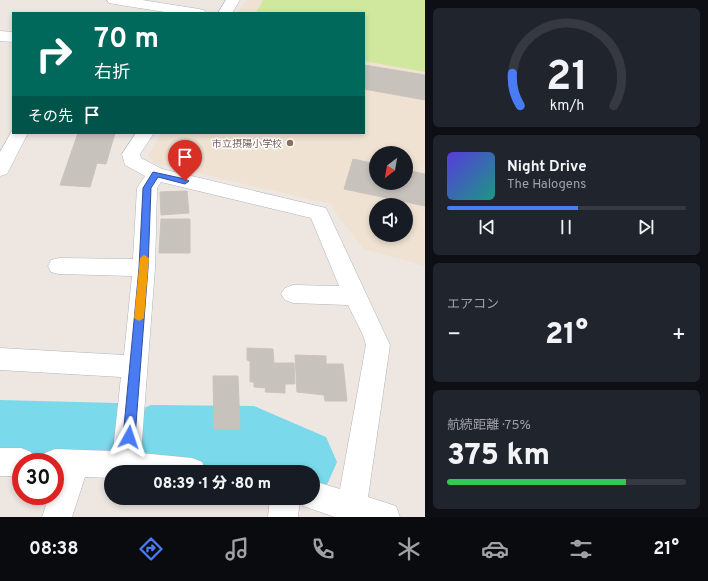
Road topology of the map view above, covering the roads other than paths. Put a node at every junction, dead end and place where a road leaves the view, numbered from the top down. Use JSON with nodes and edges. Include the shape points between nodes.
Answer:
{"nodes":[{"id":1,"x":114,"y":0,"type":"edge"},
{"id":2,"x":233,"y":0,"type":"edge"},
{"id":3,"x":192,"y":12,"type":"edge"},
{"id":4,"x":226,"y":12,"type":"edge"},
{"id":5,"x":0,"y":36,"type":"edge"},
{"id":6,"x":12,"y":36,"type":"edge"},
{"id":7,"x":18,"y":134,"type":"edge"},
{"id":8,"x":144,"y":134,"type":"edge"},
{"id":9,"x":0,"y":170,"type":"edge"},
{"id":10,"x":156,"y":174,"type":"junction"},
{"id":11,"x":59,"y":266,"type":"dead end"},
{"id":12,"x":144,"y":268,"type":"junction"},
{"id":13,"x":293,"y":294,"type":"dead end"},
{"id":14,"x":355,"y":296,"type":"junction"},
{"id":15,"x":0,"y":359,"type":"edge"},
{"id":16,"x":135,"y":367,"type":"junction"},
{"id":17,"x":0,"y":462,"type":"edge"},
{"id":18,"x":12,"y":462,"type":"edge"},
{"id":19,"x":65,"y":463,"type":"edge"},
{"id":20,"x":126,"y":465,"type":"joint"},
{"id":21,"x":320,"y":498,"type":"edge"},
{"id":22,"x":284,"y":505,"type":"edge"},
{"id":23,"x":352,"y":507,"type":"junction"},
{"id":24,"x":57,"y":517,"type":"edge"},
{"id":25,"x":283,"y":517,"type":"edge"},
{"id":26,"x":385,"y":517,"type":"edge"}],
"edges":[{"from":1,"to":3,"type":"street"},
{"from":2,"to":4,"type":"street"},
{"from":5,"to":6,"type":"street"},
{"from":7,"to":9,"type":"street"},
{"from":8,"to":10,"type":"street","via":[[131,154],[132,161]]},
{"from":10,"to":12,"type":"street","via":[[147,188]]},
{"from":10,"to":14,"type":"street","via":[[319,213]]},
{"from":11,"to":12,"type":"street"},
{"from":12,"to":16,"type":"street"},
{"from":13,"to":14,"type":"street"},
{"from":14,"to":23,"type":"street","via":[[378,345]]},
{"from":15,"to":16,"type":"street"},
{"from":16,"to":20,"type":"street"},
{"from":17,"to":18,"type":"street"},
{"from":19,"to":20,"type":"street"},
{"from":19,"to":24,"type":"street"},
{"from":21,"to":23,"type":"street"},
{"from":22,"to":25,"type":"street"},
{"from":23,"to":26,"type":"street"}]}
